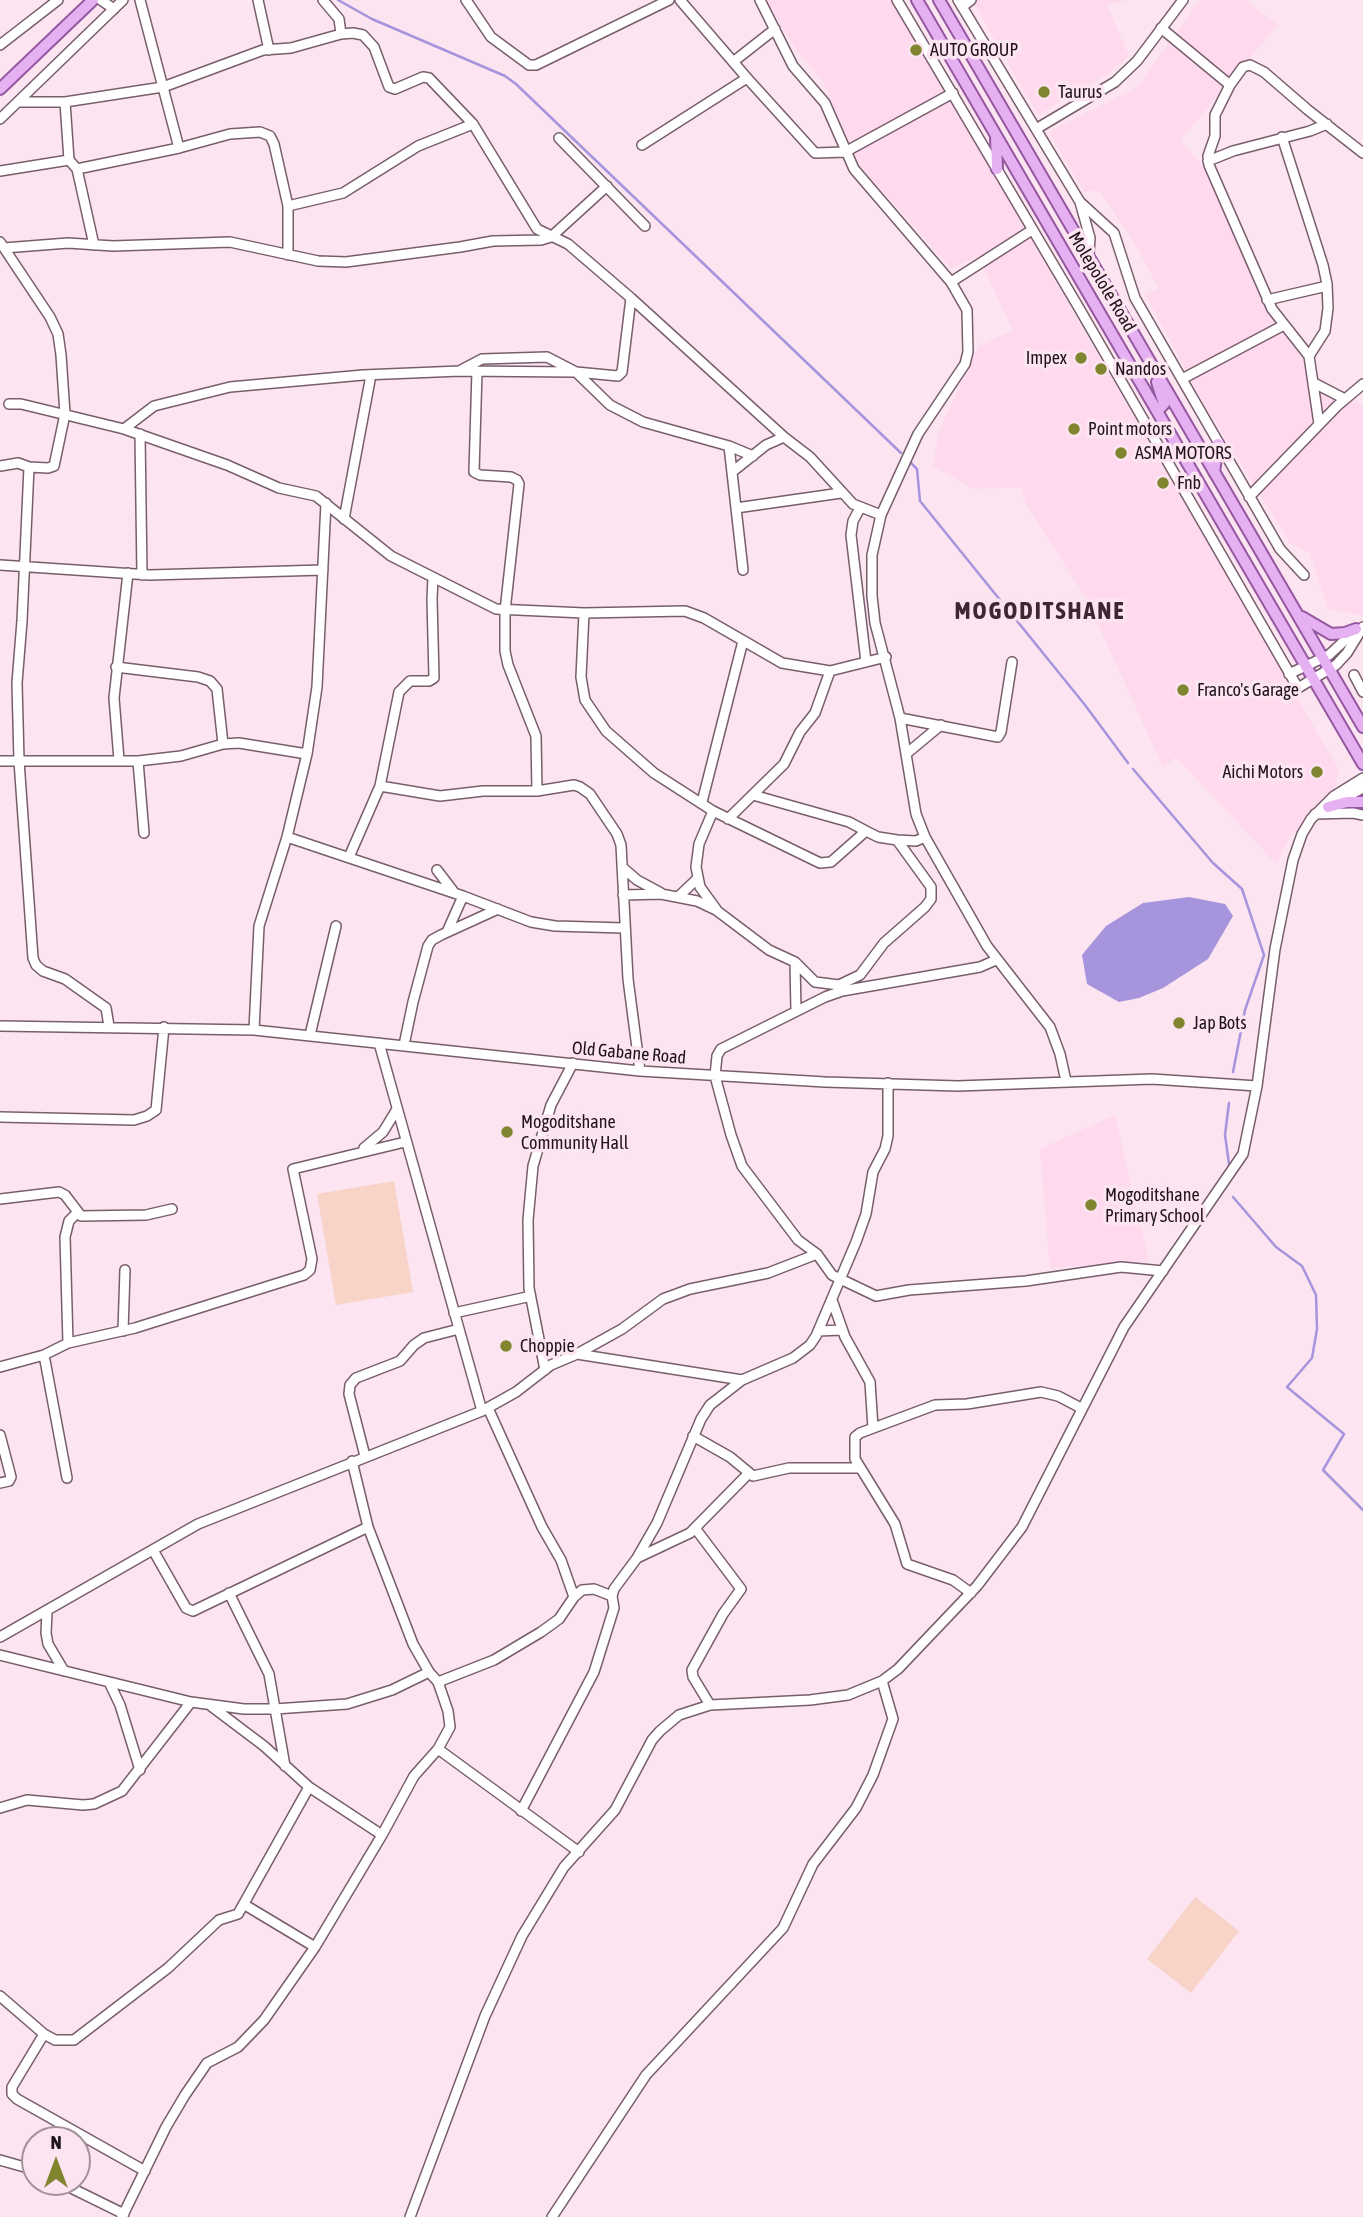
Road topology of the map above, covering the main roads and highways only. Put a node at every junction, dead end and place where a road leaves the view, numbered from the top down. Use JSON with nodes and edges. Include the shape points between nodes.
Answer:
{"nodes":[{"id":1,"x":93,"y":0,"type":"edge"},
{"id":2,"x":917,"y":0,"type":"edge"},
{"id":3,"x":939,"y":0,"type":"edge"},
{"id":4,"x":0,"y":89,"type":"edge"},
{"id":5,"x":996,"y":134,"type":"junction"},
{"id":6,"x":997,"y":169,"type":"road end"},
{"id":7,"x":1153,"y":365,"type":"junction"},
{"id":8,"x":1158,"y":410,"type":"junction"},
{"id":9,"x":1218,"y":444,"type":"road end"},
{"id":10,"x":1214,"y":472,"type":"junction"},
{"id":11,"x":1297,"y":613,"type":"junction"},
{"id":12,"x":1361,"y":626,"type":"edge"},
{"id":13,"x":1363,"y":727,"type":"edge"},
{"id":14,"x":1363,"y":764,"type":"edge"},
{"id":15,"x":1363,"y":802,"type":"edge"},
{"id":16,"x":1321,"y":810,"type":"road end"}],
"edges":[{"from":1,"to":4,"type":"main road"},
{"from":2,"to":5,"type":"main road","name":"Molepolole Road"},
{"from":3,"to":7,"type":"main road","name":"Molepolole Road"},
{"from":5,"to":6,"type":"main road"},
{"from":5,"to":8,"type":"main road","name":"Molepolole Road"},
{"from":7,"to":8,"type":"main road","via":[[1164,402]]},
{"from":7,"to":10,"type":"main road","name":"Molepolole Road"},
{"from":8,"to":14,"type":"main road","name":"Molepolole Road"},
{"from":9,"to":10,"type":"main road"},
{"from":10,"to":11,"type":"main road","name":"Molepolole Road"},
{"from":11,"to":12,"type":"main road","via":[[1331,634],[1345,634]]},
{"from":11,"to":13,"type":"main road","name":"Molepolole Road"},
{"from":15,"to":16,"type":"main road"}]}
